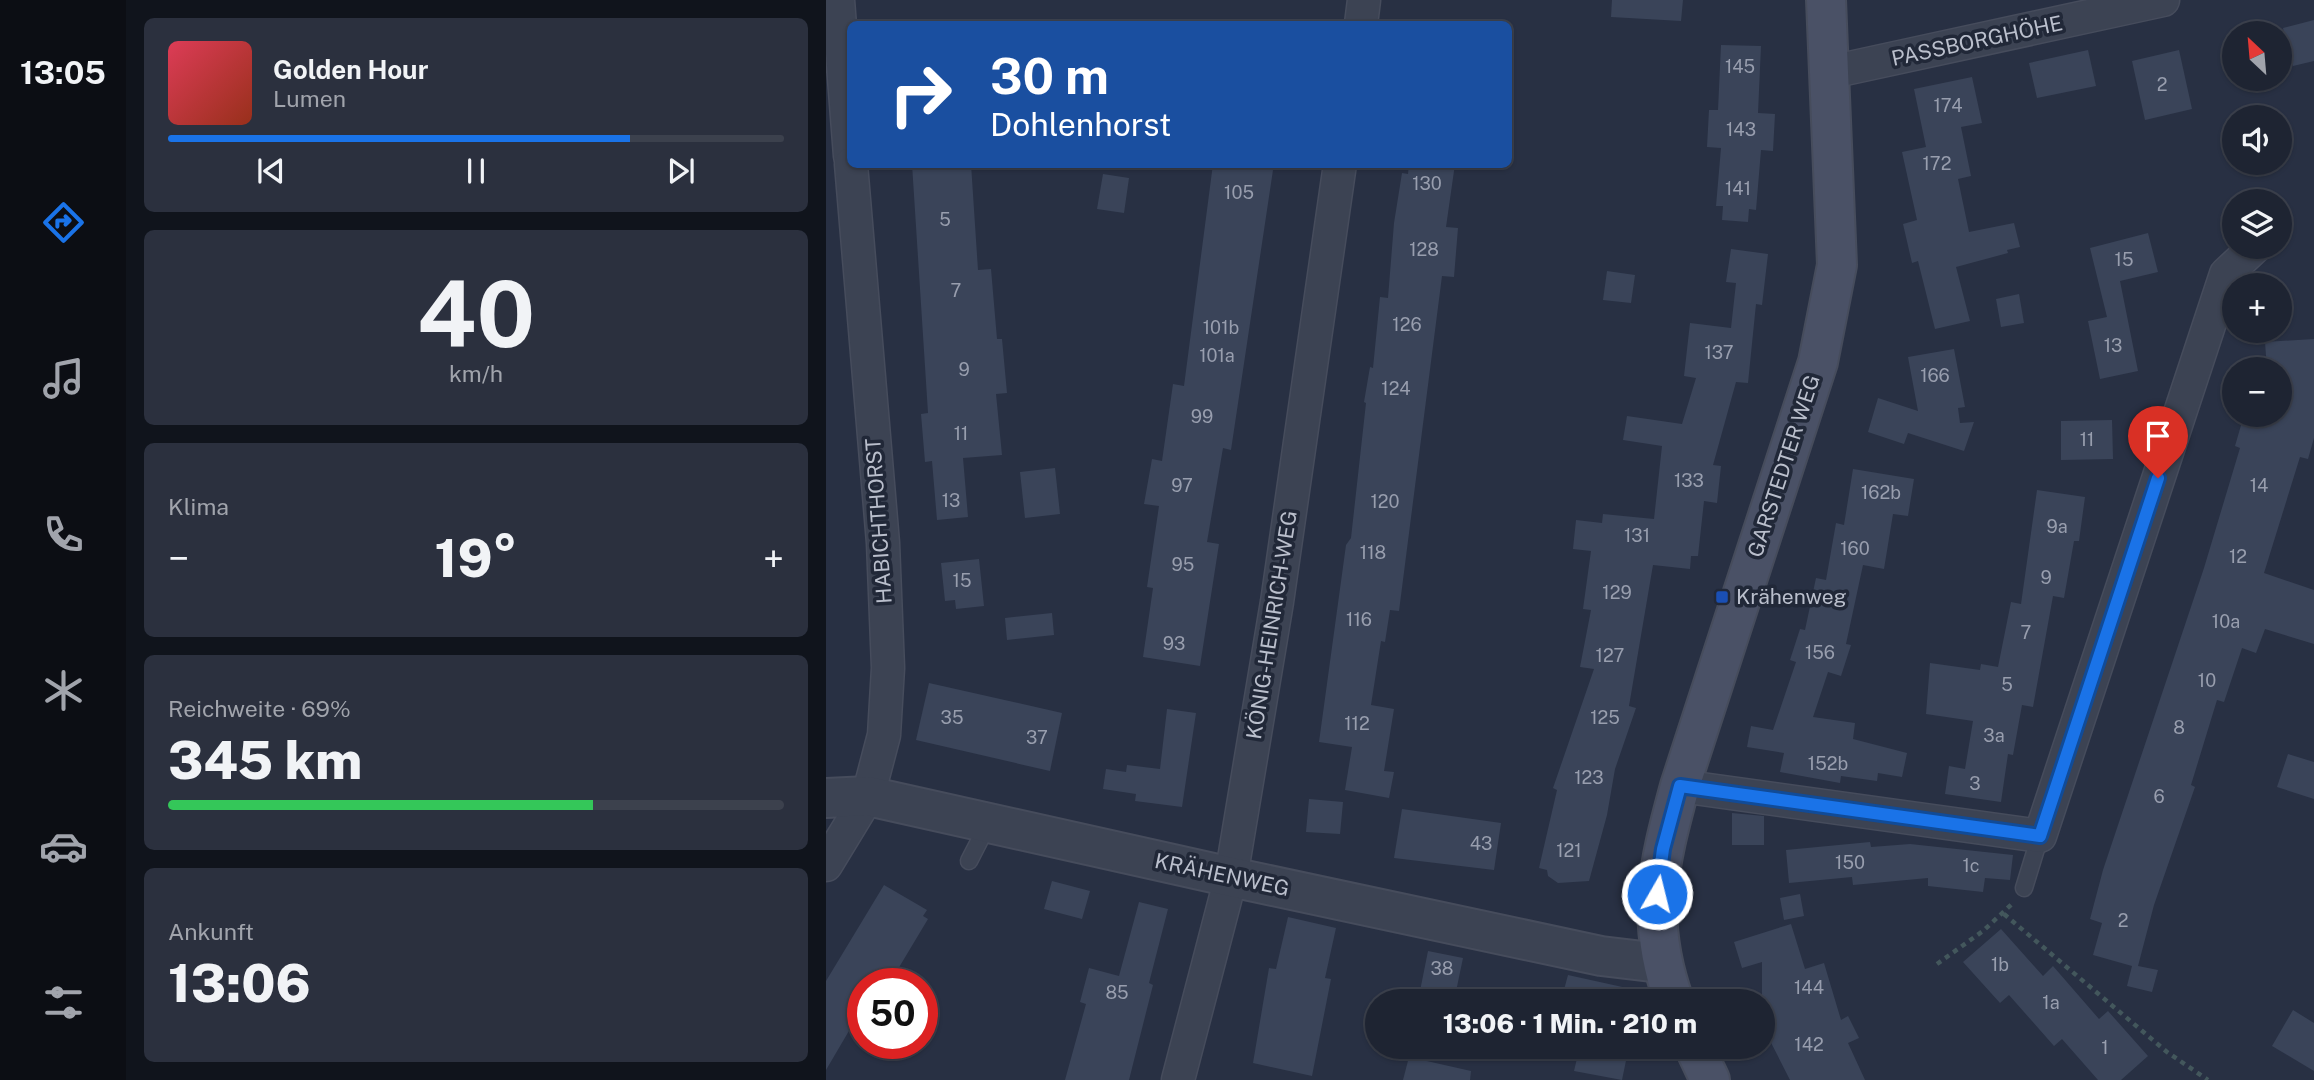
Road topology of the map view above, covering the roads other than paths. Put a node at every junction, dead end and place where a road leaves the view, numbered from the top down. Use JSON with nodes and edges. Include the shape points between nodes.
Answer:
{"nodes":[{"id":1,"x":838,"y":0,"type":"edge"},
{"id":2,"x":1364,"y":0,"type":"edge"},
{"id":3,"x":1826,"y":0,"type":"edge"},
{"id":4,"x":2163,"y":0,"type":"edge"},
{"id":5,"x":1361,"y":21,"type":"edge"},
{"id":6,"x":1831,"y":72,"type":"junction"},
{"id":7,"x":847,"y":117,"type":"edge"},
{"id":8,"x":851,"y":168,"type":"edge"},
{"id":9,"x":1339,"y":168,"type":"edge"},
{"id":10,"x":2243,"y":259,"type":"edge"},
{"id":11,"x":1680,"y":786,"type":"junction"},
{"id":12,"x":868,"y":796,"type":"junction"},
{"id":13,"x":826,"y":798,"type":"edge"},
{"id":14,"x":989,"y":822,"type":"junction"},
{"id":15,"x":2040,"y":836,"type":"junction"},
{"id":16,"x":969,"y":861,"type":"dead end"},
{"id":17,"x":826,"y":865,"type":"edge"},
{"id":18,"x":1231,"y":877,"type":"junction"},
{"id":19,"x":2024,"y":888,"type":"road end"},
{"id":20,"x":1660,"y":963,"type":"junction"},
{"id":21,"x":1670,"y":989,"type":"edge"},
{"id":22,"x":1700,"y":1059,"type":"edge"},
{"id":23,"x":1178,"y":1080,"type":"edge"},
{"id":24,"x":1710,"y":1080,"type":"edge"}],
"edges":[{"from":1,"to":7,"type":"street"},
{"from":2,"to":5,"type":"street"},
{"from":3,"to":6,"type":"main road","name":"GARSTEDTER WEG"},
{"from":4,"to":6,"type":"street","name":"PASSBORGHÖHE"},
{"from":6,"to":11,"type":"main road","name":"GARSTEDTER WEG","via":[[1837,265],[1818,362]]},
{"from":8,"to":12,"type":"street","name":"HABICHTHORST","via":[[883,543],[888,668],[884,735]]},
{"from":9,"to":18,"type":"street","name":"KÖNIG-HEINRICH-WEG","via":[[1277,602]]},
{"from":10,"to":15,"type":"street","via":[[2226,275]]},
{"from":11,"to":15,"type":"street"},
{"from":11,"to":20,"type":"main road","name":"GARSTEDTER WEG","via":[[1663,849],[1657,894]]},
{"from":12,"to":13,"type":"street","name":"KRÄHENWEG"},
{"from":12,"to":14,"type":"street","name":"KRÄHENWEG"},
{"from":12,"to":17,"type":"street","name":"HABICHTHORST"},
{"from":14,"to":16,"type":"lane"},
{"from":14,"to":18,"type":"street","name":"KRÄHENWEG"},
{"from":15,"to":19,"type":"lane"},
{"from":18,"to":20,"type":"street","name":"KRÄHENWEG","via":[[1621,960]]},
{"from":18,"to":23,"type":"street","name":"KÖNIG-HEINRICH-WEG"},
{"from":20,"to":21,"type":"main road","name":"GARSTEDTER WEG"},
{"from":22,"to":24,"type":"main road"}]}
